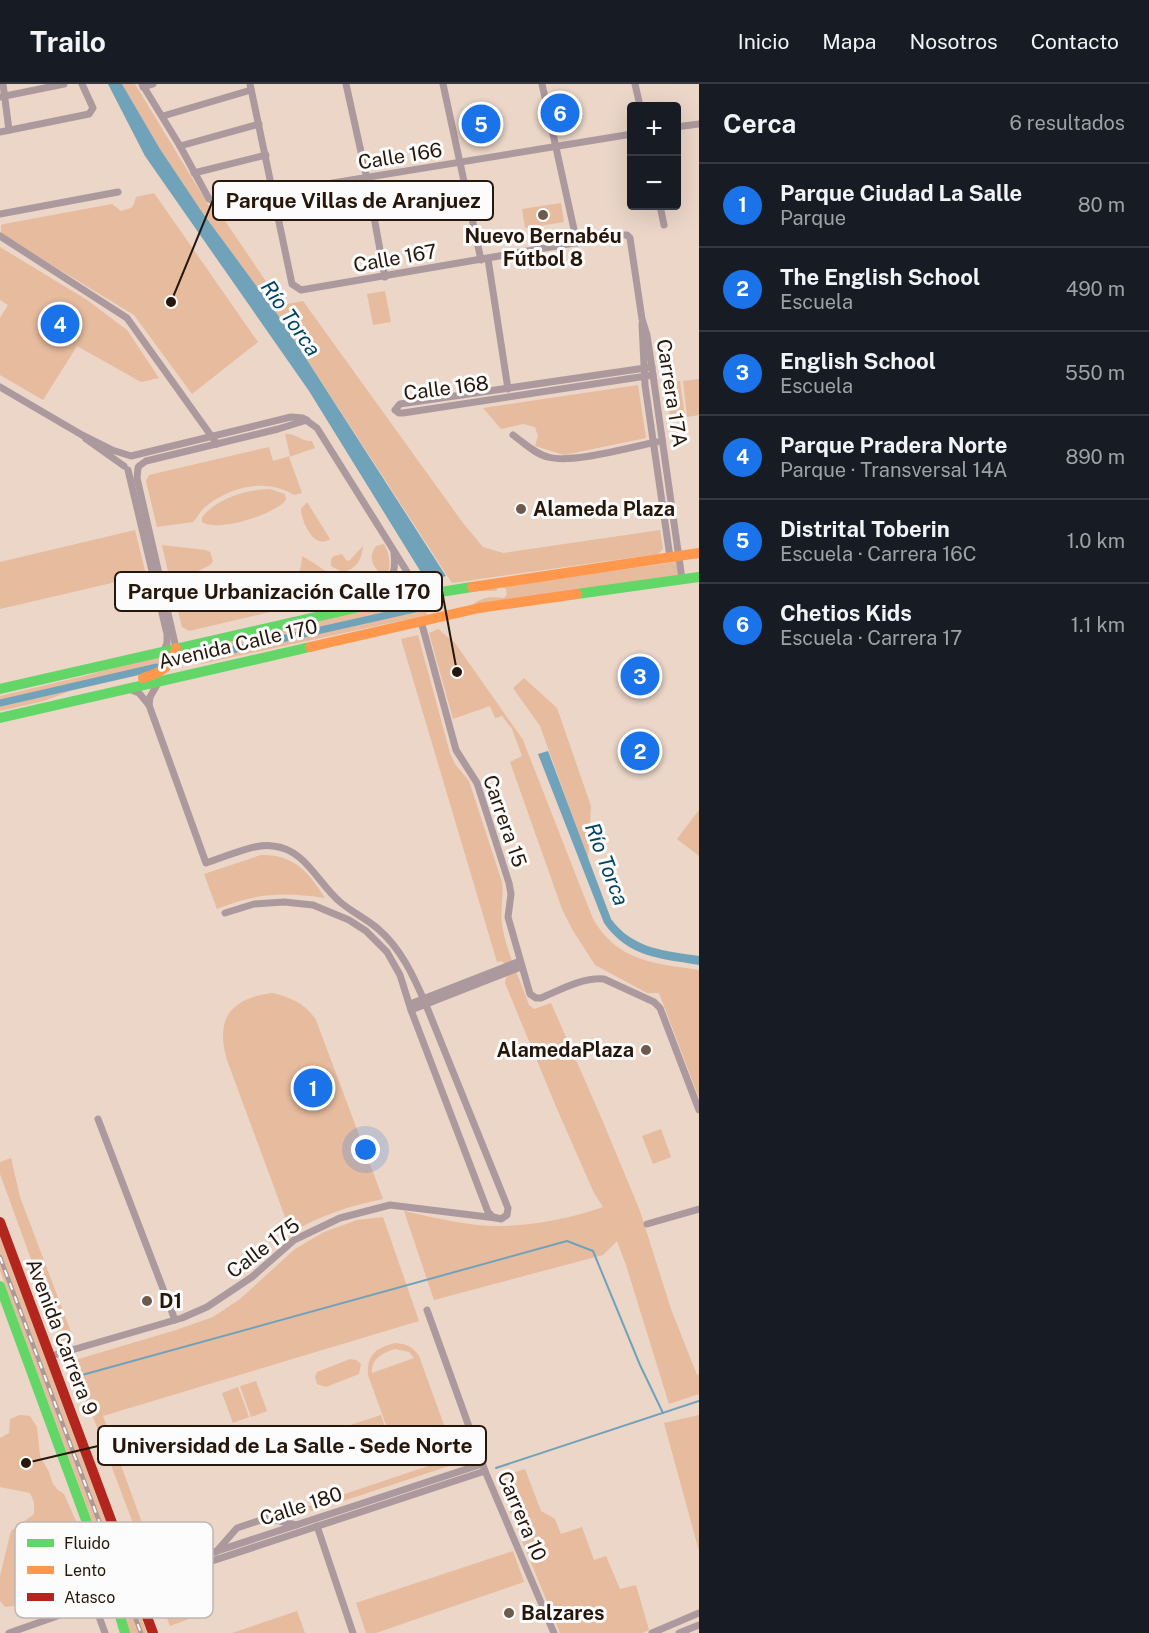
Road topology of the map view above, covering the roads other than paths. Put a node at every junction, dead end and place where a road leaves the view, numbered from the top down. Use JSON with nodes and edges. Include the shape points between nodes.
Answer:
{"nodes":[{"id":1,"x":3,"y":84,"type":"edge"},
{"id":2,"x":64,"y":84,"type":"edge"},
{"id":3,"x":82,"y":84,"type":"edge"},
{"id":4,"x":153,"y":84,"type":"edge"},
{"id":5,"x":346,"y":84,"type":"edge"},
{"id":6,"x":443,"y":84,"type":"edge"},
{"id":7,"x":542,"y":84,"type":"edge"},
{"id":8,"x":635,"y":84,"type":"edge"},
{"id":9,"x":143,"y":85,"type":"edge"},
{"id":10,"x":250,"y":87,"type":"edge"},
{"id":11,"x":2,"y":96,"type":"edge"},
{"id":12,"x":639,"y":102,"type":"edge"},
{"id":13,"x":163,"y":116,"type":"junction"},
{"id":14,"x":259,"y":124,"type":"junction"},
{"id":15,"x":699,"y":124,"type":"edge"},
{"id":16,"x":681,"y":126,"type":"edge"},
{"id":17,"x":9,"y":130,"type":"junction"},
{"id":18,"x":0,"y":132,"type":"edge"},
{"id":19,"x":627,"y":135,"type":"edge"},
{"id":20,"x":180,"y":146,"type":"junction"},
{"id":21,"x":556,"y":147,"type":"junction"},
{"id":22,"x":266,"y":155,"type":"junction"},
{"id":23,"x":460,"y":163,"type":"junction"},
{"id":24,"x":194,"y":173,"type":"junction"},
{"id":25,"x":367,"y":179,"type":"junction"},
{"id":26,"x":118,"y":192,"type":"dead end"},
{"id":27,"x":274,"y":192,"type":"junction"},
{"id":28,"x":661,"y":210,"type":"edge"},
{"id":29,"x":0,"y":214,"type":"edge"},
{"id":30,"x":664,"y":225,"type":"dead end"},
{"id":31,"x":0,"y":236,"type":"edge"},
{"id":32,"x":632,"y":242,"type":"joint"},
{"id":33,"x":577,"y":243,"type":"junction"},
{"id":34,"x":484,"y":260,"type":"junction"},
{"id":35,"x":385,"y":277,"type":"junction"},
{"id":36,"x":649,"y":372,"type":"junction"},
{"id":37,"x":1,"y":389,"type":"edge"},
{"id":38,"x":508,"y":389,"type":"junction"},
{"id":39,"x":308,"y":420,"type":"junction"},
{"id":40,"x":82,"y":435,"type":"junction"},
{"id":41,"x":513,"y":435,"type":"dead end"},
{"id":42,"x":212,"y":437,"type":"junction"},
{"id":43,"x":663,"y":441,"type":"junction"},
{"id":44,"x":653,"y":442,"type":"junction"},
{"id":45,"x":217,"y":444,"type":"junction"},
{"id":46,"x":131,"y":456,"type":"junction"},
{"id":47,"x":138,"y":467,"type":"junction"},
{"id":48,"x":126,"y":468,"type":"junction"},
{"id":49,"x":391,"y":545,"type":"junction"},
{"id":50,"x":699,"y":553,"type":"edge"},
{"id":51,"x":675,"y":557,"type":"junction"},
{"id":52,"x":699,"y":577,"type":"edge"},
{"id":53,"x":682,"y":579,"type":"junction"},
{"id":54,"x":421,"y":594,"type":"junction"},
{"id":55,"x":370,"y":604,"type":"junction"},
{"id":56,"x":421,"y":621,"type":"junction"},
{"id":57,"x":176,"y":648,"type":"junction"},
{"id":58,"x":164,"y":651,"type":"junction"},
{"id":59,"x":160,"y":681,"type":"junction"},
{"id":60,"x":0,"y":689,"type":"edge"},
{"id":61,"x":127,"y":689,"type":"junction"},
{"id":62,"x":71,"y":701,"type":"junction"},
{"id":63,"x":149,"y":705,"type":"junction"},
{"id":64,"x":0,"y":718,"type":"edge"},
{"id":65,"x":339,"y":901,"type":"junction"},
{"id":66,"x":225,"y":913,"type":"dead end"},
{"id":67,"x":349,"y":920,"type":"junction"},
{"id":68,"x":520,"y":964,"type":"junction"},
{"id":69,"x":425,"y":1002,"type":"junction"},
{"id":70,"x":410,"y":1007,"type":"junction"},
{"id":71,"x":699,"y":1110,"type":"edge"},
{"id":72,"x":98,"y":1119,"type":"dead end"},
{"id":73,"x":699,"y":1209,"type":"edge"},
{"id":74,"x":501,"y":1219,"type":"junction"},
{"id":75,"x":0,"y":1222,"type":"edge"},
{"id":76,"x":647,"y":1224,"type":"dead end"},
{"id":77,"x":0,"y":1286,"type":"edge"},
{"id":78,"x":427,"y":1310,"type":"dead end"},
{"id":79,"x":175,"y":1320,"type":"junction"},
{"id":80,"x":51,"y":1356,"type":"junction"},
{"id":81,"x":484,"y":1467,"type":"junction"},
{"id":82,"x":87,"y":1522,"type":"edge"},
{"id":83,"x":112,"y":1522,"type":"edge"},
{"id":84,"x":296,"y":1525,"type":"junction"},
{"id":85,"x":317,"y":1526,"type":"junction"},
{"id":86,"x":216,"y":1552,"type":"junction"},
{"id":87,"x":213,"y":1553,"type":"edge"},
{"id":88,"x":213,"y":1560,"type":"edge"},
{"id":89,"x":699,"y":1613,"type":"edge"},
{"id":90,"x":52,"y":1618,"type":"edge"},
{"id":91,"x":100,"y":1618,"type":"edge"},
{"id":92,"x":121,"y":1618,"type":"edge"},
{"id":93,"x":148,"y":1618,"type":"edge"},
{"id":94,"x":699,"y":1625,"type":"edge"},
{"id":95,"x":9,"y":1633,"type":"edge"},
{"id":96,"x":105,"y":1633,"type":"edge"},
{"id":97,"x":125,"y":1633,"type":"edge"},
{"id":98,"x":153,"y":1633,"type":"edge"},
{"id":99,"x":353,"y":1633,"type":"edge"},
{"id":100,"x":554,"y":1633,"type":"edge"},
{"id":101,"x":652,"y":1633,"type":"edge"},
{"id":102,"x":679,"y":1633,"type":"edge"}],
"edges":[{"from":1,"to":11,"type":"street"},
{"from":2,"to":11,"type":"street"},
{"from":3,"to":17,"type":"street","via":[[92,112]]},
{"from":4,"to":9,"type":"street"},
{"from":5,"to":25,"type":"street"},
{"from":6,"to":23,"type":"street"},
{"from":7,"to":21,"type":"street"},
{"from":8,"to":12,"type":"street"},
{"from":9,"to":13,"type":"street"},
{"from":10,"to":13,"type":"street"},
{"from":10,"to":14,"type":"street"},
{"from":11,"to":17,"type":"street"},
{"from":13,"to":20,"type":"street"},
{"from":14,"to":20,"type":"street"},
{"from":14,"to":22,"type":"street"},
{"from":15,"to":16,"type":"street"},
{"from":17,"to":18,"type":"street"},
{"from":19,"to":21,"type":"street","name":"Calle 166"},
{"from":20,"to":24,"type":"street"},
{"from":21,"to":23,"type":"street","name":"Calle 166"},
{"from":21,"to":33,"type":"street"},
{"from":22,"to":24,"type":"street"},
{"from":22,"to":27,"type":"street"},
{"from":23,"to":25,"type":"street","name":"Calle 166"},
{"from":23,"to":34,"type":"street"},
{"from":24,"to":27,"type":"street","name":"Calle 166","via":[[209,199],[216,202]]},
{"from":25,"to":27,"type":"street","name":"Calle 166"},
{"from":25,"to":35,"type":"street"},
{"from":26,"to":29,"type":"street"},
{"from":27,"to":35,"type":"street","name":"Calle 167","via":[[292,284],[301,290]]},
{"from":28,"to":30,"type":"street"},
{"from":31,"to":42,"type":"street","via":[[127,318]]},
{"from":32,"to":33,"type":"street","name":"Calle 167","via":[[627,235],[621,235]]},
{"from":32,"to":36,"type":"street","name":"Carrera 17A"},
{"from":33,"to":34,"type":"street","name":"Calle 167"},
{"from":34,"to":35,"type":"street","name":"Calle 167"},
{"from":34,"to":38,"type":"street"},
{"from":36,"to":38,"type":"street","name":"Calle 168"},
{"from":36,"to":38,"type":"street","name":"Calle 168","via":[[403,413],[395,410],[400,404]]},
{"from":36,"to":43,"type":"street","name":"Carrera 17A"},
{"from":36,"to":44,"type":"street","name":"Carrera 17A"},
{"from":37,"to":40,"type":"street"},
{"from":39,"to":42,"type":"street","via":[[291,417]]},
{"from":39,"to":45,"type":"street"},
{"from":39,"to":49,"type":"street","via":[[317,428]]},
{"from":40,"to":46,"type":"street"},
{"from":40,"to":48,"type":"street"},
{"from":41,"to":44,"type":"street","via":[[546,457],[563,460]]},
{"from":42,"to":45,"type":"street"},
{"from":42,"to":46,"type":"street"},
{"from":43,"to":44,"type":"street"},
{"from":43,"to":51,"type":"street","name":"Carrera 17A"},
{"from":44,"to":51,"type":"street","name":"Carrera 17A"},
{"from":45,"to":47,"type":"street","via":[[146,461]]},
{"from":46,"to":47,"type":"street","via":[[138,459]]},
{"from":46,"to":48,"type":"street","via":[[125,460]]},
{"from":47,"to":48,"type":"street","via":[[134,471]]},
{"from":47,"to":57,"type":"street","via":[[137,478]]},
{"from":48,"to":58,"type":"street","via":[[167,634]]},
{"from":49,"to":54,"type":"street"},
{"from":49,"to":55,"type":"street","via":[[395,562],[392,579],[382,595]]},
{"from":50,"to":51,"type":"main road","name":"Avenida Calle 170"},
{"from":51,"to":53,"type":"street","name":"Carrera 17A"},
{"from":51,"to":54,"type":"main road","name":"Avenida Calle 170"},
{"from":52,"to":53,"type":"main road","name":"Avenida Calle 170"},
{"from":53,"to":56,"type":"main road","name":"Avenida Calle 170","via":[[495,605]]},
{"from":54,"to":55,"type":"main road","name":"Avenida Calle 170"},
{"from":55,"to":57,"type":"main road","name":"Avenida Calle 170"},
{"from":56,"to":59,"type":"main road","name":"Avenida Calle 170"},
{"from":56,"to":68,"type":"street","name":"Carrera 15","via":[[456,750],[477,783],[509,883],[508,916]]},
{"from":57,"to":58,"type":"main road","name":"Avenida Calle 170"},
{"from":57,"to":62,"type":"main road","via":[[174,660],[163,671]]},
{"from":58,"to":60,"type":"main road","name":"Avenida Calle 170"},
{"from":59,"to":61,"type":"main road","name":"Avenida Calle 170"},
{"from":59,"to":63,"type":"street"},
{"from":61,"to":62,"type":"main road","name":"Avenida Calle 170"},
{"from":61,"to":63,"type":"street","via":[[139,693]]},
{"from":62,"to":64,"type":"main road","name":"Avenida Calle 170"},
{"from":63,"to":65,"type":"street","via":[[206,863],[261,845],[275,846],[300,858]]},
{"from":65,"to":67,"type":"street"},
{"from":65,"to":69,"type":"street","via":[[378,928],[394,946],[412,971]]},
{"from":66,"to":67,"type":"street","via":[[254,904],[284,902],[313,905]]},
{"from":67,"to":70,"type":"street","via":[[387,952],[400,975]]},
{"from":68,"to":69,"type":"street"},
{"from":68,"to":71,"type":"street","name":"Carrera 15","via":[[530,994],[536,998],[604,979],[654,1002],[660,1008]]},
{"from":69,"to":70,"type":"street"},
{"from":69,"to":74,"type":"street","via":[[508,1208]]},
{"from":70,"to":74,"type":"street","via":[[488,1212]]},
{"from":72,"to":79,"type":"street"},
{"from":73,"to":76,"type":"street"},
{"from":74,"to":79,"type":"street","name":"Calle 175","via":[[390,1205],[340,1218],[294,1240],[230,1293]]},
{"from":75,"to":80,"type":"main road","name":"Avenida Carrera 9"},
{"from":77,"to":82,"type":"main road","name":"Avenida Carrera 9"},
{"from":78,"to":81,"type":"street","name":"Carrera 10"},
{"from":79,"to":80,"type":"street","name":"Calle 175"},
{"from":80,"to":83,"type":"main road","name":"Avenida Carrera 9"},
{"from":81,"to":84,"type":"street","name":"Calle 180"},
{"from":81,"to":85,"type":"street","name":"Calle 180"},
{"from":81,"to":100,"type":"street","name":"Carrera 10"},
{"from":84,"to":86,"type":"street","name":"Calle 180"},
{"from":84,"to":86,"type":"street","via":[[267,1518],[247,1524],[237,1528]]},
{"from":85,"to":88,"type":"street","name":"Calle 180"},
{"from":85,"to":99,"type":"street"},
{"from":86,"to":87,"type":"street","name":"Calle 180"},
{"from":89,"to":101,"type":"street"},
{"from":90,"to":95,"type":"street"},
{"from":91,"to":96,"type":"street"},
{"from":92,"to":97,"type":"main road","name":"Avenida Carrera 9"},
{"from":93,"to":98,"type":"main road","name":"Avenida Carrera 9"},
{"from":94,"to":102,"type":"street"}]}
